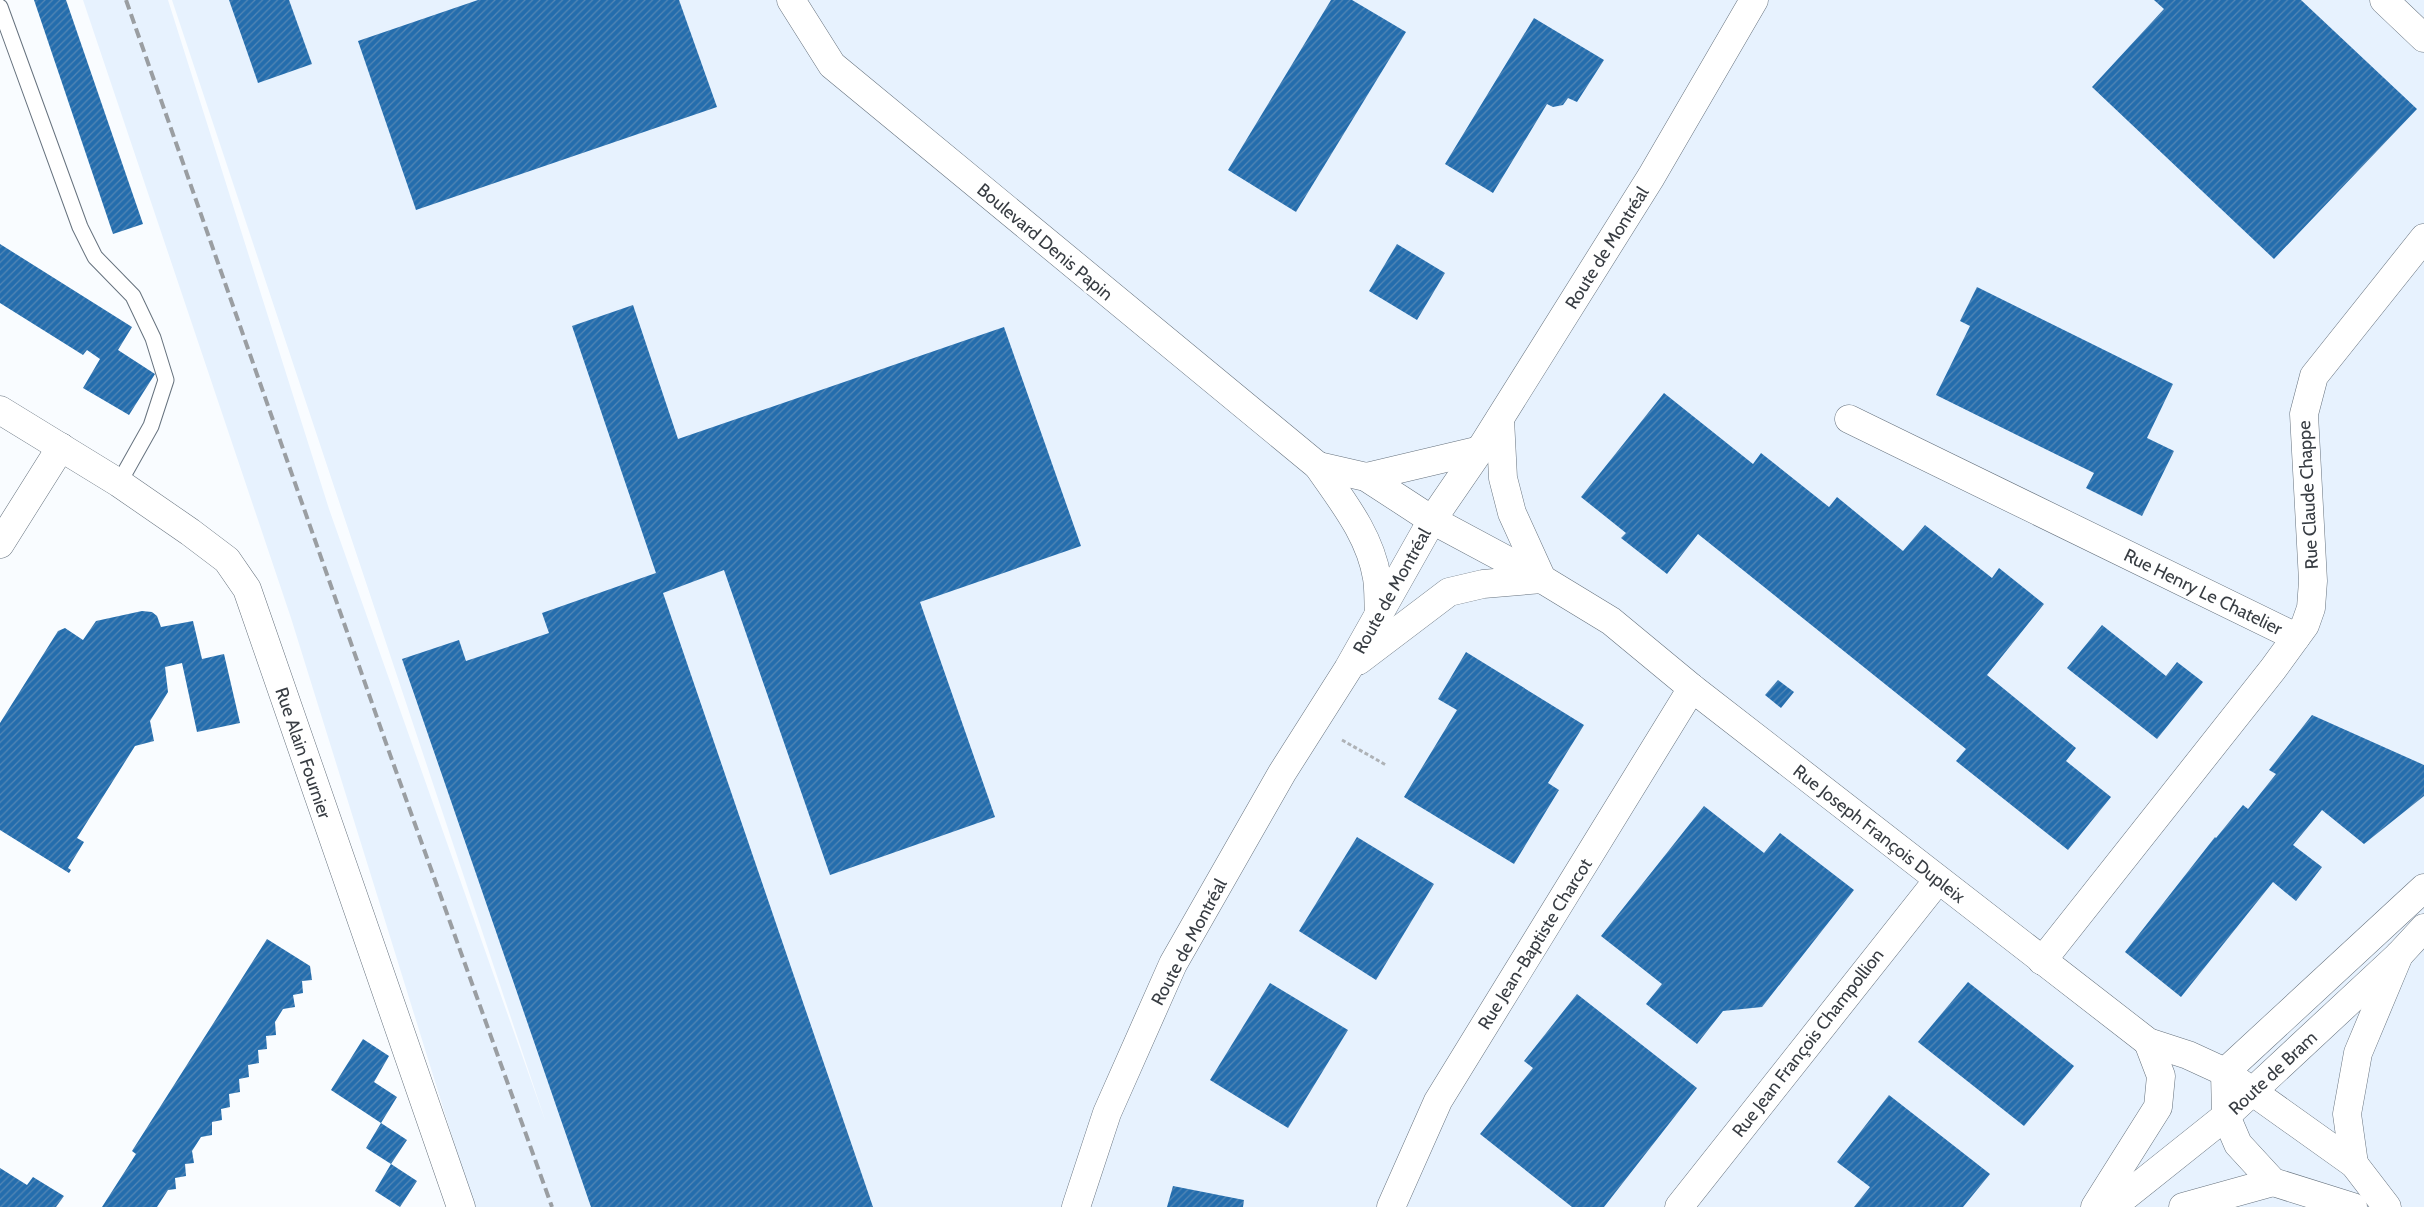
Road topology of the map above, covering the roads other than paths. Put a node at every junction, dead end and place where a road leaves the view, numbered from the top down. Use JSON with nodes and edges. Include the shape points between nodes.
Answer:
{"nodes":[{"id":1,"x":791,"y":0,"type":"edge"},
{"id":2,"x":1754,"y":0,"type":"edge"},
{"id":3,"x":2384,"y":0,"type":"edge"},
{"id":4,"x":0,"y":7,"type":"edge"},
{"id":5,"x":2424,"y":38,"type":"edge"},
{"id":6,"x":2424,"y":238,"type":"edge"},
{"id":7,"x":0,"y":410,"type":"edge"},
{"id":8,"x":1500,"y":419,"type":"junction"},
{"id":9,"x":1849,"y":419,"type":"dead end"},
{"id":10,"x":61,"y":447,"type":"junction"},
{"id":11,"x":1480,"y":450,"type":"junction"},
{"id":12,"x":1318,"y":466,"type":"junction"},
{"id":13,"x":1366,"y":477,"type":"junction"},
{"id":14,"x":119,"y":482,"type":"junction"},
{"id":15,"x":1432,"y":520,"type":"junction"},
{"id":16,"x":0,"y":544,"type":"edge"},
{"id":17,"x":1542,"y":579,"type":"junction"},
{"id":18,"x":1379,"y":616,"type":"junction"},
{"id":19,"x":2296,"y":637,"type":"junction"},
{"id":20,"x":1348,"y":669,"type":"junction"},
{"id":21,"x":1692,"y":688,"type":"junction"},
{"id":22,"x":1938,"y":880,"type":"junction"},
{"id":23,"x":2424,"y":888,"type":"edge"},
{"id":24,"x":2424,"y":928,"type":"edge"},
{"id":25,"x":2399,"y":955,"type":"junction"},
{"id":26,"x":2042,"y":961,"type":"junction"},
{"id":27,"x":2148,"y":1042,"type":"junction"},
{"id":28,"x":2226,"y":1072,"type":"junction"},
{"id":29,"x":2254,"y":1091,"type":"junction"},
{"id":30,"x":2226,"y":1116,"type":"junction"},
{"id":31,"x":2354,"y":1164,"type":"junction"},
{"id":32,"x":2272,"y":1182,"type":"junction"},
{"id":33,"x":461,"y":1207,"type":"edge"},
{"id":34,"x":1076,"y":1207,"type":"edge"},
{"id":35,"x":1391,"y":1207,"type":"edge"},
{"id":36,"x":1679,"y":1207,"type":"edge"},
{"id":37,"x":2095,"y":1207,"type":"edge"},
{"id":38,"x":2112,"y":1207,"type":"edge"},
{"id":39,"x":2183,"y":1207,"type":"edge"},
{"id":40,"x":2353,"y":1207,"type":"edge"},
{"id":41,"x":2387,"y":1207,"type":"edge"}],
"edges":[{"from":1,"to":12,"type":"street","name":"Boulevard Denis Papin","via":[[832,65]]},
{"from":2,"to":8,"type":"street","name":"Route de Montréal","via":[[1651,178]]},
{"from":3,"to":5,"type":"street"},
{"from":4,"to":14,"type":"lane","via":[[80,227],[94,257],[133,296],[153,338],[166,380],[151,426]]},
{"from":6,"to":19,"type":"street","name":"Rue Claude Chappe","via":[[2314,376],[2304,414],[2311,608]]},
{"from":7,"to":10,"type":"street","name":"Rue Alain Fournier"},
{"from":8,"to":11,"type":"street","name":"Route de Montréal"},
{"from":8,"to":17,"type":"street","via":[[1505,487],[1512,513]]},
{"from":9,"to":19,"type":"street","name":"Rue Henry Le Chatelier"},
{"from":10,"to":14,"type":"street","name":"Rue Alain Fournier"},
{"from":10,"to":16,"type":"street"},
{"from":11,"to":13,"type":"street","name":"Boulevard Denis Papin"},
{"from":11,"to":15,"type":"street","name":"Route de Montréal"},
{"from":12,"to":13,"type":"street","name":"Boulevard Denis Papin"},
{"from":12,"to":18,"type":"street","name":"Boulevard Denis Papin","via":[[1358,526],[1372,557]]},
{"from":13,"to":15,"type":"street","name":"Boulevard Denis Papin"},
{"from":14,"to":33,"type":"street","name":"Rue Alain Fournier","via":[[227,560],[247,589]]},
{"from":15,"to":17,"type":"street","name":"Boulevard Denis Papin"},
{"from":15,"to":18,"type":"street","name":"Route de Montréal"},
{"from":17,"to":20,"type":"street","via":[[1483,584],[1449,592]]},
{"from":17,"to":21,"type":"street","name":"Rue Joseph François Dupleix","via":[[1611,622]]},
{"from":18,"to":20,"type":"street","name":"Route de Montréal"},
{"from":19,"to":26,"type":"street","name":"Rue Henry Le Chatelier"},
{"from":20,"to":34,"type":"street","name":"Route de Montréal","via":[[1282,773],[1174,964],[1107,1112]]},
{"from":21,"to":22,"type":"street","name":"Rue Joseph François Dupleix"},
{"from":21,"to":35,"type":"street","name":"Rue Jean-Baptiste Charcot","via":[[1438,1101]]},
{"from":22,"to":26,"type":"street","name":"Rue Joseph François Dupleix"},
{"from":22,"to":36,"type":"street","name":"Rue Jean François Champollion"},
{"from":23,"to":28,"type":"street"},
{"from":24,"to":25,"type":"street","name":"Route de Bram"},
{"from":25,"to":29,"type":"street","name":"Route de Bram"},
{"from":25,"to":31,"type":"street","via":[[2358,1052],[2347,1114]]},
{"from":26,"to":27,"type":"street","name":"Rue Joseph François Dupleix"},
{"from":27,"to":28,"type":"street","name":"Rue Joseph François Dupleix"},
{"from":27,"to":37,"type":"street","via":[[2161,1076],[2158,1107]]},
{"from":28,"to":29,"type":"street","name":"Rue Joseph François Dupleix"},
{"from":28,"to":30,"type":"street"},
{"from":29,"to":30,"type":"street","name":"Route de Bram"},
{"from":29,"to":31,"type":"street","name":"Rue Joseph François Dupleix"},
{"from":30,"to":32,"type":"street","via":[[2238,1144]]},
{"from":30,"to":38,"type":"street","name":"Route de Bram"},
{"from":31,"to":41,"type":"street"},
{"from":32,"to":39,"type":"street"},
{"from":32,"to":40,"type":"street"}]}
